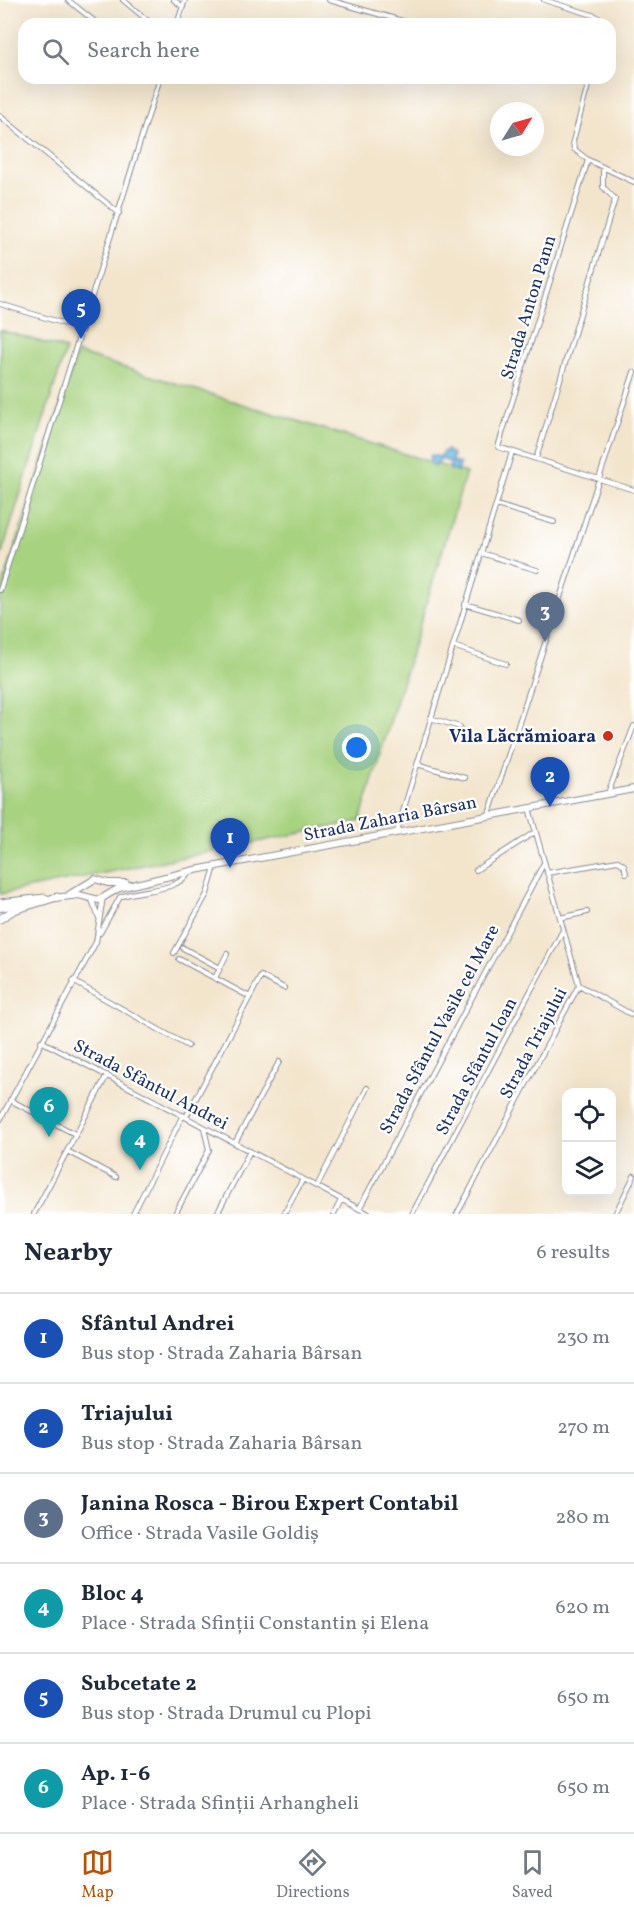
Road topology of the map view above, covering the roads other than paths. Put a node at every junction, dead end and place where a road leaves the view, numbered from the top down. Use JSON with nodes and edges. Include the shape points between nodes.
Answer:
{"nodes":[{"id":1,"x":68,"y":0,"type":"edge"},
{"id":2,"x":123,"y":0,"type":"edge"},
{"id":3,"x":174,"y":0,"type":"edge"},
{"id":4,"x":185,"y":0,"type":"edge"},
{"id":5,"x":329,"y":0,"type":"edge"},
{"id":6,"x":544,"y":0,"type":"edge"},
{"id":7,"x":183,"y":7,"type":"junction"},
{"id":8,"x":90,"y":18,"type":"edge"},
{"id":9,"x":145,"y":18,"type":"edge"},
{"id":10,"x":179,"y":18,"type":"edge"},
{"id":11,"x":392,"y":18,"type":"edge"},
{"id":12,"x":598,"y":18,"type":"edge"},
{"id":13,"x":158,"y":84,"type":"edge"},
{"id":14,"x":588,"y":84,"type":"edge"},
{"id":15,"x":0,"y":116,"type":"edge"},
{"id":16,"x":588,"y":160,"type":"junction"},
{"id":17,"x":603,"y":167,"type":"junction"},
{"id":18,"x":634,"y":182,"type":"edge"},
{"id":19,"x":119,"y":213,"type":"junction"},
{"id":20,"x":0,"y":304,"type":"edge"},
{"id":21,"x":82,"y":329,"type":"junction"},
{"id":22,"x":634,"y":372,"type":"edge"},
{"id":23,"x":512,"y":452,"type":"junction"},
{"id":24,"x":536,"y":459,"type":"junction"},
{"id":25,"x":599,"y":480,"type":"junction"},
{"id":26,"x":634,"y":490,"type":"edge"},
{"id":27,"x":496,"y":505,"type":"junction"},
{"id":28,"x":554,"y":522,"type":"dead end"},
{"id":29,"x":481,"y":553,"type":"junction"},
{"id":30,"x":537,"y":570,"type":"dead end"},
{"id":31,"x":0,"y":590,"type":"edge"},
{"id":32,"x":465,"y":604,"type":"junction"},
{"id":33,"x":519,"y":620,"type":"dead end"},
{"id":34,"x":453,"y":646,"type":"junction"},
{"id":35,"x":506,"y":664,"type":"dead end"},
{"id":36,"x":430,"y":718,"type":"junction"},
{"id":37,"x":634,"y":726,"type":"edge"},
{"id":38,"x":460,"y":727,"type":"dead end"},
{"id":39,"x":417,"y":764,"type":"junction"},
{"id":40,"x":465,"y":778,"type":"dead end"},
{"id":41,"x":634,"y":789,"type":"edge"},
{"id":42,"x":608,"y":794,"type":"junction"},
{"id":43,"x":528,"y":807,"type":"junction"},
{"id":44,"x":489,"y":814,"type":"junction"},
{"id":45,"x":397,"y":831,"type":"junction"},
{"id":46,"x":535,"y":832,"type":"junction"},
{"id":47,"x":544,"y":862,"type":"junction"},
{"id":48,"x":215,"y":867,"type":"junction"},
{"id":49,"x":476,"y":870,"type":"dead end"},
{"id":50,"x":189,"y":871,"type":"junction"},
{"id":51,"x":547,"y":873,"type":"junction"},
{"id":52,"x":626,"y":873,"type":"dead end"},
{"id":53,"x":153,"y":881,"type":"junction"},
{"id":54,"x":104,"y":882,"type":"junction"},
{"id":55,"x":88,"y":885,"type":"junction"},
{"id":56,"x":60,"y":896,"type":"junction"},
{"id":57,"x":105,"y":896,"type":"junction"},
{"id":58,"x":91,"y":897,"type":"junction"},
{"id":59,"x":0,"y":903,"type":"edge"},
{"id":60,"x":0,"y":908,"type":"edge"},
{"id":61,"x":587,"y":912,"type":"dead end"},
{"id":62,"x":560,"y":918,"type":"junction"},
{"id":63,"x":0,"y":919,"type":"edge"},
{"id":64,"x":99,"y":919,"type":"junction"},
{"id":65,"x":563,"y":930,"type":"junction"},
{"id":66,"x":99,"y":933,"type":"junction"},
{"id":67,"x":183,"y":948,"type":"dead end"},
{"id":68,"x":174,"y":953,"type":"dead end"},
{"id":69,"x":227,"y":954,"type":"dead end"},
{"id":70,"x":179,"y":959,"type":"dead end"},
{"id":71,"x":220,"y":968,"type":"junction"},
{"id":72,"x":215,"y":978,"type":"junction"},
{"id":73,"x":73,"y":981,"type":"junction"},
{"id":74,"x":579,"y":985,"type":"junction"},
{"id":75,"x":284,"y":988,"type":"dead end"},
{"id":76,"x":250,"y":997,"type":"junction"},
{"id":77,"x":634,"y":1016,"type":"edge"},
{"id":78,"x":41,"y":1041,"type":"junction"},
{"id":79,"x":188,"y":1046,"type":"dead end"},
{"id":80,"x":279,"y":1062,"type":"dead end"},
{"id":81,"x":107,"y":1075,"type":"junction"},
{"id":82,"x":367,"y":1088,"type":"dead end"},
{"id":83,"x":10,"y":1100,"type":"junction"},
{"id":84,"x":184,"y":1116,"type":"junction"},
{"id":85,"x":0,"y":1120,"type":"edge"},
{"id":86,"x":204,"y":1127,"type":"junction"},
{"id":87,"x":75,"y":1134,"type":"junction"},
{"id":88,"x":235,"y":1144,"type":"junction"},
{"id":89,"x":66,"y":1151,"type":"junction"},
{"id":90,"x":250,"y":1151,"type":"junction"},
{"id":91,"x":634,"y":1176,"type":"edge"},
{"id":92,"x":116,"y":1177,"type":"dead end"},
{"id":93,"x":303,"y":1179,"type":"junction"},
{"id":94,"x":317,"y":1186,"type":"junction"},
{"id":95,"x":341,"y":1200,"type":"junction"},
{"id":96,"x":359,"y":1209,"type":"junction"},
{"id":97,"x":34,"y":1214,"type":"edge"},
{"id":98,"x":133,"y":1214,"type":"edge"},
{"id":99,"x":175,"y":1214,"type":"edge"},
{"id":100,"x":217,"y":1214,"type":"edge"},
{"id":101,"x":284,"y":1214,"type":"edge"},
{"id":102,"x":334,"y":1214,"type":"edge"},
{"id":103,"x":369,"y":1214,"type":"edge"},
{"id":104,"x":412,"y":1214,"type":"edge"},
{"id":105,"x":457,"y":1214,"type":"edge"},
{"id":106,"x":615,"y":1214,"type":"edge"}],
"edges":[{"from":1,"to":8,"type":"street"},
{"from":2,"to":9,"type":"street"},
{"from":3,"to":7,"type":"street"},
{"from":4,"to":7,"type":"street"},
{"from":5,"to":11,"type":"street"},
{"from":6,"to":12,"type":"street"},
{"from":7,"to":10,"type":"street"},
{"from":13,"to":19,"type":"street"},
{"from":14,"to":16,"type":"street","via":[[573,141],[577,154]]},
{"from":15,"to":19,"type":"street"},
{"from":16,"to":17,"type":"street"},
{"from":16,"to":23,"type":"street","name":"Strada Anton Pann","via":[[498,447]]},
{"from":17,"to":18,"type":"street"},
{"from":17,"to":24,"type":"street","via":[[603,187],[615,199]]},
{"from":19,"to":21,"type":"street"},
{"from":20,"to":21,"type":"street"},
{"from":21,"to":31,"type":"street"},
{"from":22,"to":25,"type":"street"},
{"from":23,"to":24,"type":"street"},
{"from":23,"to":27,"type":"street"},
{"from":24,"to":25,"type":"street"},
{"from":25,"to":26,"type":"street"},
{"from":25,"to":44,"type":"street"},
{"from":27,"to":28,"type":"street"},
{"from":27,"to":29,"type":"street"},
{"from":29,"to":30,"type":"street"},
{"from":29,"to":32,"type":"street"},
{"from":32,"to":33,"type":"street"},
{"from":32,"to":34,"type":"street"},
{"from":34,"to":35,"type":"street"},
{"from":34,"to":36,"type":"street"},
{"from":36,"to":38,"type":"street"},
{"from":36,"to":39,"type":"street"},
{"from":37,"to":42,"type":"street"},
{"from":39,"to":40,"type":"street"},
{"from":39,"to":45,"type":"street"},
{"from":41,"to":42,"type":"main road","name":"Strada Zaharia Bârsan"},
{"from":42,"to":43,"type":"main road","name":"Strada Zaharia Bârsan"},
{"from":43,"to":44,"type":"main road","name":"Strada Zaharia Bârsan"},
{"from":43,"to":46,"type":"street","name":"Strada Triajului"},
{"from":44,"to":45,"type":"main road","name":"Strada Zaharia Bârsan"},
{"from":45,"to":48,"type":"main road","name":"Strada Zaharia Bârsan"},
{"from":46,"to":47,"type":"street","name":"Strada Triajului"},
{"from":46,"to":49,"type":"street"},
{"from":47,"to":51,"type":"street","name":"Strada Triajului"},
{"from":47,"to":96,"type":"street","name":"Strada Sfântul Vasile cel Mare"},
{"from":48,"to":50,"type":"main road","name":"Strada Zaharia Bârsan"},
{"from":48,"to":68,"type":"street","via":[[207,894]]},
{"from":50,"to":53,"type":"main road","name":"Strada Zaharia Bârsan"},
{"from":50,"to":66,"type":"street","via":[[175,884],[120,897]]},
{"from":51,"to":52,"type":"street","via":[[618,861]]},
{"from":51,"to":62,"type":"street","name":"Strada Triajului"},
{"from":53,"to":54,"type":"main road"},
{"from":53,"to":57,"type":"main road","via":[[119,888]]},
{"from":54,"to":55,"type":"main road","via":[[95,879]]},
{"from":54,"to":57,"type":"main road"},
{"from":55,"to":56,"type":"main road"},
{"from":55,"to":58,"type":"main road"},
{"from":56,"to":58,"type":"main road"},
{"from":56,"to":59,"type":"highway"},
{"from":56,"to":60,"type":"main road"},
{"from":56,"to":63,"type":"highway","via":[[14,910]]},
{"from":57,"to":58,"type":"main road"},
{"from":57,"to":64,"type":"street"},
{"from":58,"to":64,"type":"street"},
{"from":61,"to":62,"type":"street"},
{"from":62,"to":65,"type":"street","name":"Strada Triajului"},
{"from":64,"to":66,"type":"street"},
{"from":65,"to":74,"type":"street","name":"Strada Triajului"},
{"from":65,"to":104,"type":"street","name":"Strada Sfântul Ioan"},
{"from":66,"to":73,"type":"street"},
{"from":67,"to":71,"type":"street"},
{"from":69,"to":71,"type":"street"},
{"from":70,"to":72,"type":"street"},
{"from":71,"to":72,"type":"street"},
{"from":72,"to":76,"type":"street"},
{"from":73,"to":78,"type":"street"},
{"from":73,"to":79,"type":"street"},
{"from":74,"to":77,"type":"street"},
{"from":74,"to":105,"type":"street","name":"Strada Triajului"},
{"from":75,"to":76,"type":"street","via":[[261,976]]},
{"from":76,"to":84,"type":"street"},
{"from":78,"to":81,"type":"street","name":"Strada Sfântul Andrei"},
{"from":78,"to":83,"type":"street"},
{"from":80,"to":88,"type":"street"},
{"from":81,"to":84,"type":"street","name":"Strada Sfântul Andrei"},
{"from":81,"to":87,"type":"street"},
{"from":82,"to":94,"type":"street"},
{"from":83,"to":85,"type":"street"},
{"from":83,"to":87,"type":"street"},
{"from":84,"to":86,"type":"street","name":"Strada Sfântul Andrei"},
{"from":84,"to":98,"type":"street"},
{"from":86,"to":88,"type":"street","name":"Strada Sfântul Andrei"},
{"from":86,"to":99,"type":"street","via":[[209,1150]]},
{"from":87,"to":89,"type":"street"},
{"from":88,"to":90,"type":"street","name":"Strada Sfântul Andrei"},
{"from":89,"to":92,"type":"street"},
{"from":89,"to":97,"type":"street"},
{"from":90,"to":93,"type":"street","name":"Strada Sfântul Andrei"},
{"from":90,"to":100,"type":"street"},
{"from":91,"to":106,"type":"street"},
{"from":93,"to":94,"type":"street","name":"Strada Sfântul Andrei"},
{"from":93,"to":101,"type":"street"},
{"from":94,"to":95,"type":"street","name":"Strada Sfântul Andrei"},
{"from":95,"to":96,"type":"street","name":"Strada Sfântul Andrei"},
{"from":95,"to":102,"type":"street"},
{"from":96,"to":103,"type":"street","name":"Strada Sfântul Andrei"}]}
